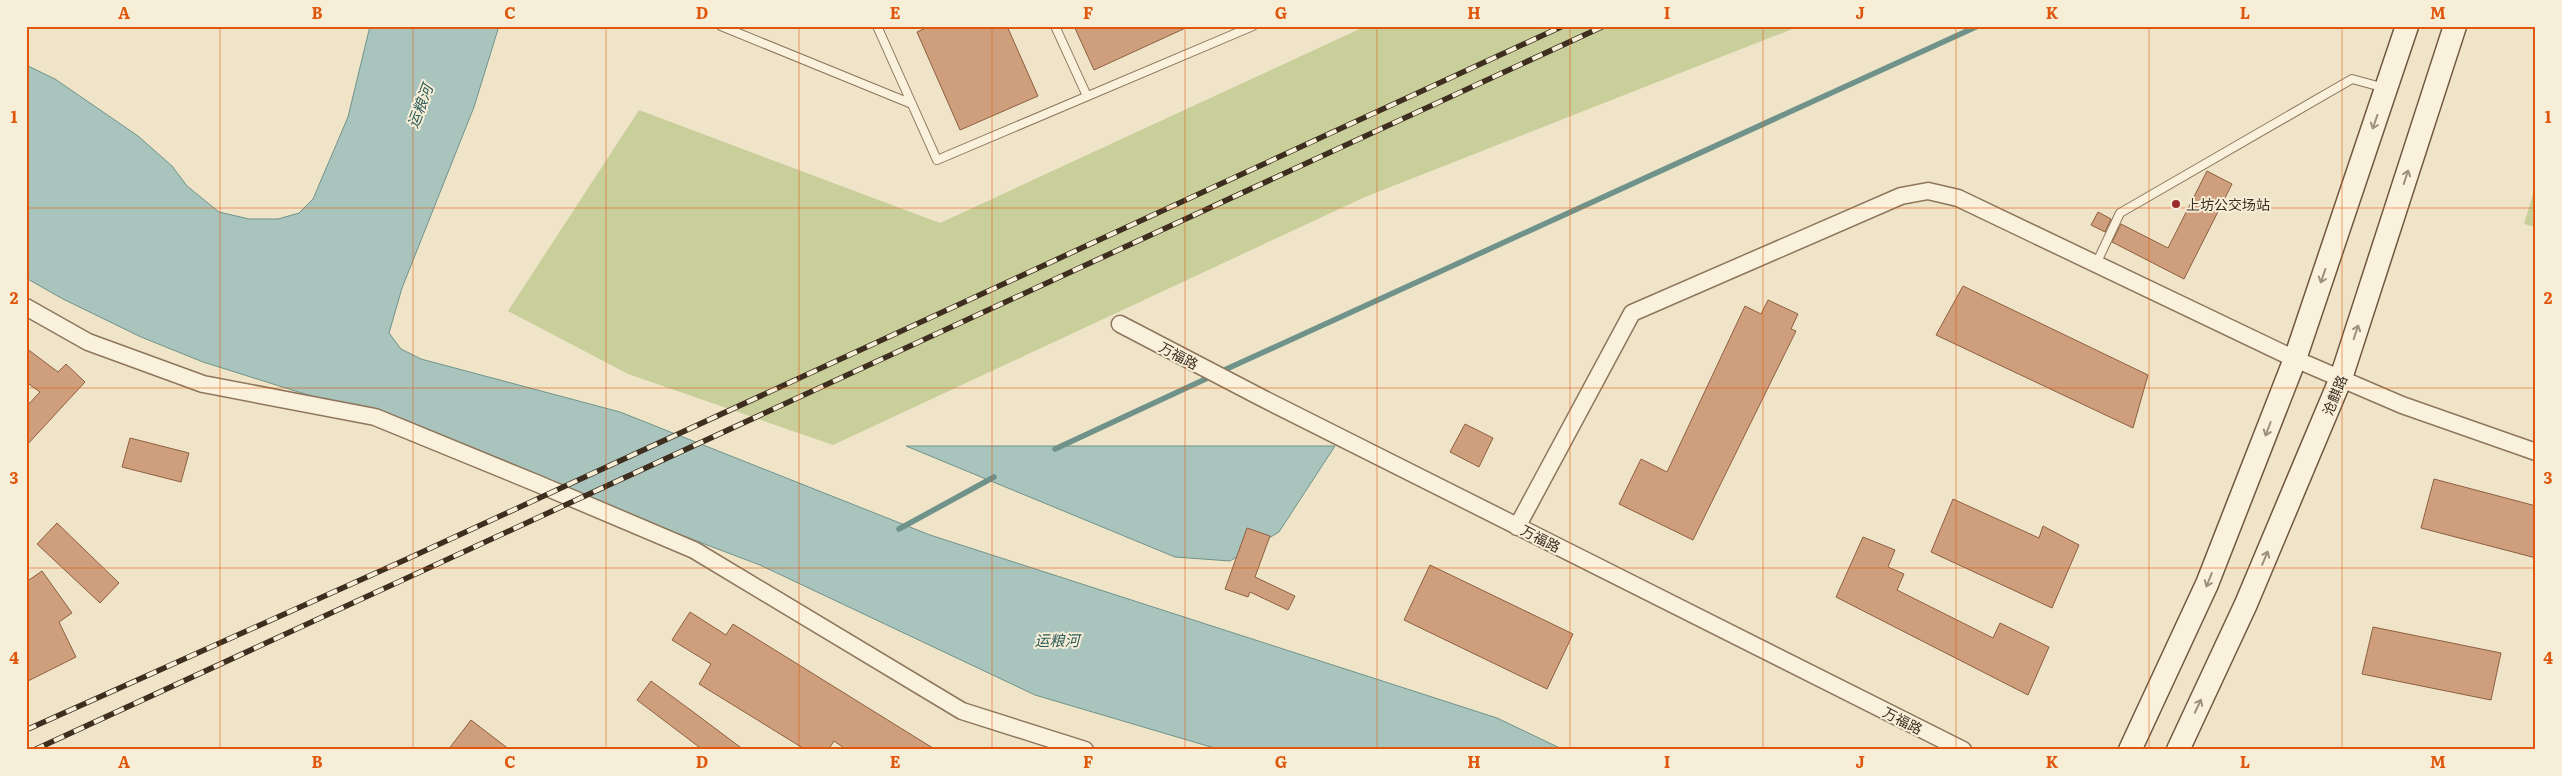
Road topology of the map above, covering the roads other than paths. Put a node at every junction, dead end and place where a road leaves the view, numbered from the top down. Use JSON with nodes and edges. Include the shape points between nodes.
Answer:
{"nodes":[{"id":1,"x":721,"y":26,"type":"edge"},
{"id":2,"x":878,"y":26,"type":"edge"},
{"id":3,"x":1055,"y":26,"type":"edge"},
{"id":4,"x":1253,"y":26,"type":"edge"},
{"id":5,"x":2407,"y":26,"type":"edge"},
{"id":6,"x":2455,"y":26,"type":"edge"},
{"id":7,"x":2386,"y":88,"type":"junction"},
{"id":8,"x":1087,"y":96,"type":"junction"},
{"id":9,"x":912,"y":104,"type":"junction"},
{"id":10,"x":2096,"y":264,"type":"junction"},
{"id":11,"x":26,"y":307,"type":"edge"},
{"id":12,"x":1120,"y":324,"type":"dead end"},
{"id":13,"x":2295,"y":359,"type":"junction"},
{"id":14,"x":2341,"y":378,"type":"junction"},
{"id":15,"x":2536,"y":452,"type":"edge"},
{"id":16,"x":1517,"y":527,"type":"junction"},
{"id":17,"x":1085,"y":750,"type":"edge"},
{"id":18,"x":1963,"y":750,"type":"edge"},
{"id":19,"x":2130,"y":750,"type":"edge"},
{"id":20,"x":2178,"y":750,"type":"edge"}],
"edges":[{"from":1,"to":9,"type":"lane"},
{"from":2,"to":9,"type":"lane"},
{"from":3,"to":8,"type":"lane"},
{"from":4,"to":8,"type":"lane"},
{"from":5,"to":7,"type":"main road"},
{"from":14,"to":6,"type":"main road","name":"沧麒路","one_way":true},
{"from":7,"to":10,"type":"lane","via":[[2352,79],[2120,213]]},
{"from":7,"to":13,"type":"main road","one_way":true},
{"from":8,"to":9,"type":"lane","via":[[938,160]]},
{"from":10,"to":13,"type":"street"},
{"from":10,"to":16,"type":"street","via":[[1958,198],[1928,191],[1901,196],[1632,313]]},
{"from":11,"to":17,"type":"street","via":[[88,342],[203,384],[375,417],[536,483],[694,550],[962,711]]},
{"from":12,"to":16,"type":"street","name":"万福路"},
{"from":13,"to":14,"type":"street"},
{"from":13,"to":19,"type":"main road","one_way":true,"via":[[2207,584]]},
{"from":14,"to":15,"type":"street","via":[[2402,405]]},
{"from":20,"to":14,"type":"main road","name":"沧麒路","one_way":true,"via":[[2246,604]]},
{"from":16,"to":18,"type":"street","name":"万福路"}]}
